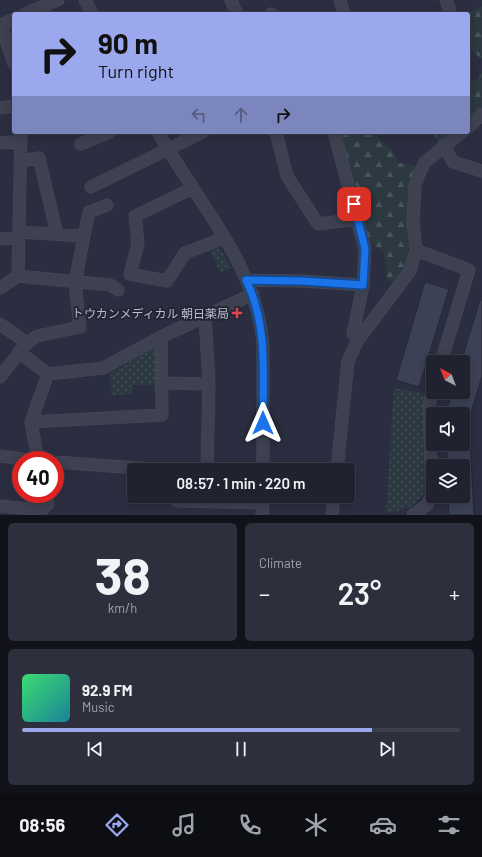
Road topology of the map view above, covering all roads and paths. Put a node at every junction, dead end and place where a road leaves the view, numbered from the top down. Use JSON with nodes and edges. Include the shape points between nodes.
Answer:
{"nodes":[{"id":1,"x":58,"y":0,"type":"edge"},
{"id":2,"x":85,"y":0,"type":"edge"},
{"id":3,"x":231,"y":0,"type":"edge"},
{"id":4,"x":340,"y":0,"type":"edge"},
{"id":5,"x":30,"y":12,"type":"edge"},
{"id":6,"x":91,"y":12,"type":"edge"},
{"id":7,"x":236,"y":12,"type":"edge"},
{"id":8,"x":343,"y":12,"type":"edge"},
{"id":9,"x":12,"y":20,"type":"edge"},
{"id":10,"x":12,"y":58,"type":"edge"},
{"id":11,"x":12,"y":106,"type":"edge"},
{"id":12,"x":0,"y":108,"type":"edge"},
{"id":13,"x":476,"y":115,"type":"edge"},
{"id":14,"x":470,"y":125,"type":"edge"},
{"id":15,"x":104,"y":134,"type":"edge"},
{"id":16,"x":159,"y":134,"type":"edge"},
{"id":17,"x":199,"y":134,"type":"edge"},
{"id":18,"x":276,"y":134,"type":"edge"},
{"id":19,"x":335,"y":134,"type":"edge"},
{"id":20,"x":459,"y":134,"type":"edge"},
{"id":21,"x":21,"y":136,"type":"edge"},
{"id":22,"x":0,"y":143,"type":"edge"},
{"id":23,"x":81,"y":144,"type":"dead end"},
{"id":24,"x":444,"y":145,"type":"junction"},
{"id":25,"x":168,"y":149,"type":"junction"},
{"id":26,"x":20,"y":161,"type":"junction"},
{"id":27,"x":482,"y":171,"type":"edge"},
{"id":28,"x":91,"y":187,"type":"dead end"},
{"id":29,"x":193,"y":188,"type":"junction"},
{"id":30,"x":107,"y":205,"type":"dead end"},
{"id":31,"x":358,"y":219,"type":"junction"},
{"id":32,"x":57,"y":234,"type":"junction"},
{"id":33,"x":19,"y":235,"type":"junction"},
{"id":34,"x":84,"y":236,"type":"junction"},
{"id":35,"x":224,"y":238,"type":"junction"},
{"id":36,"x":0,"y":239,"type":"edge"},
{"id":37,"x":416,"y":250,"type":"junction"},
{"id":38,"x":18,"y":276,"type":"junction"},
{"id":39,"x":246,"y":280,"type":"junction"},
{"id":40,"x":75,"y":283,"type":"junction"},
{"id":41,"x":363,"y":285,"type":"junction"},
{"id":42,"x":0,"y":288,"type":"edge"},
{"id":43,"x":118,"y":290,"type":"dead end"},
{"id":44,"x":253,"y":294,"type":"junction"},
{"id":45,"x":205,"y":316,"type":"junction"},
{"id":46,"x":0,"y":324,"type":"edge"},
{"id":47,"x":161,"y":337,"type":"junction"},
{"id":48,"x":358,"y":340,"type":"junction"},
{"id":49,"x":27,"y":342,"type":"junction"},
{"id":50,"x":19,"y":352,"type":"junction"},
{"id":51,"x":444,"y":355,"type":"edge"},
{"id":52,"x":1,"y":372,"type":"edge"},
{"id":53,"x":48,"y":374,"type":"junction"},
{"id":54,"x":163,"y":383,"type":"junction"},
{"id":55,"x":209,"y":384,"type":"junction"},
{"id":56,"x":431,"y":399,"type":"edge"},
{"id":57,"x":31,"y":422,"type":"junction"},
{"id":58,"x":36,"y":451,"type":"edge"},
{"id":59,"x":0,"y":456,"type":"edge"},
{"id":60,"x":12,"y":458,"type":"edge"},
{"id":61,"x":64,"y":463,"type":"edge"},
{"id":62,"x":208,"y":463,"type":"edge"},
{"id":63,"x":263,"y":463,"type":"edge"},
{"id":64,"x":338,"y":463,"type":"edge"},
{"id":65,"x":127,"y":467,"type":"edge"},
{"id":66,"x":48,"y":503,"type":"edge"},
{"id":67,"x":263,"y":503,"type":"edge"},
{"id":68,"x":333,"y":503,"type":"edge"},
{"id":69,"x":0,"y":506,"type":"edge"},
{"id":70,"x":262,"y":515,"type":"edge"},
{"id":71,"x":332,"y":515,"type":"edge"},
{"id":72,"x":413,"y":515,"type":"edge"}],
"edges":[{"from":1,"to":5,"type":"street"},
{"from":2,"to":6,"type":"street"},
{"from":3,"to":7,"type":"street"},
{"from":4,"to":8,"type":"street"},
{"from":9,"to":10,"type":"street","via":[[1,25]]},
{"from":11,"to":12,"type":"street"},
{"from":13,"to":14,"type":"street"},
{"from":15,"to":23,"type":"street"},
{"from":16,"to":25,"type":"street"},
{"from":17,"to":25,"type":"street"},
{"from":18,"to":31,"type":"street","via":[[287,176],[318,224]]},
{"from":19,"to":31,"type":"street"},
{"from":20,"to":24,"type":"street"},
{"from":21,"to":22,"type":"street"},
{"from":21,"to":26,"type":"street"},
{"from":24,"to":27,"type":"street","via":[[453,162]]},
{"from":24,"to":37,"type":"street","via":[[426,162],[415,185],[413,222]]},
{"from":25,"to":28,"type":"street"},
{"from":25,"to":29,"type":"street"},
{"from":26,"to":32,"type":"street","via":[[39,158]]},
{"from":26,"to":33,"type":"street"},
{"from":29,"to":35,"type":"street"},
{"from":29,"to":35,"type":"street","via":[[135,216],[138,244],[130,274],[167,281],[185,253]]},
{"from":30,"to":34,"type":"street","via":[[89,212]]},
{"from":31,"to":41,"type":"street","via":[[365,249]]},
{"from":32,"to":33,"type":"street"},
{"from":32,"to":34,"type":"street"},
{"from":33,"to":36,"type":"street"},
{"from":33,"to":38,"type":"street"},
{"from":34,"to":40,"type":"street"},
{"from":35,"to":39,"type":"street"},
{"from":37,"to":48,"type":"street","via":[[410,271]]},
{"from":37,"to":51,"type":"street","via":[[469,270]]},
{"from":38,"to":40,"type":"street"},
{"from":38,"to":42,"type":"street"},
{"from":39,"to":41,"type":"street"},
{"from":39,"to":44,"type":"street"},
{"from":40,"to":43,"type":"street","via":[[110,285]]},
{"from":40,"to":49,"type":"street","via":[[80,327],[37,336]]},
{"from":41,"to":48,"type":"street","via":[[353,334]]},
{"from":44,"to":45,"type":"street"},
{"from":44,"to":63,"type":"street","via":[[262,328]]},
{"from":45,"to":47,"type":"street"},
{"from":45,"to":55,"type":"street"},
{"from":46,"to":49,"type":"street"},
{"from":47,"to":53,"type":"street","via":[[103,368]]},
{"from":47,"to":54,"type":"street"},
{"from":48,"to":64,"type":"street","via":[[348,361]]},
{"from":49,"to":50,"type":"street"},
{"from":50,"to":52,"type":"street"},
{"from":50,"to":53,"type":"street"},
{"from":53,"to":57,"type":"street"},
{"from":54,"to":55,"type":"street"},
{"from":54,"to":57,"type":"street","via":[[162,415]]},
{"from":55,"to":62,"type":"street"},
{"from":56,"to":72,"type":"street","via":[[432,495],[427,505]]},
{"from":57,"to":58,"type":"street"},
{"from":59,"to":60,"type":"street"},
{"from":61,"to":65,"type":"street"},
{"from":66,"to":69,"type":"street","via":[[42,510]]},
{"from":67,"to":70,"type":"street"},
{"from":68,"to":71,"type":"street"}]}
